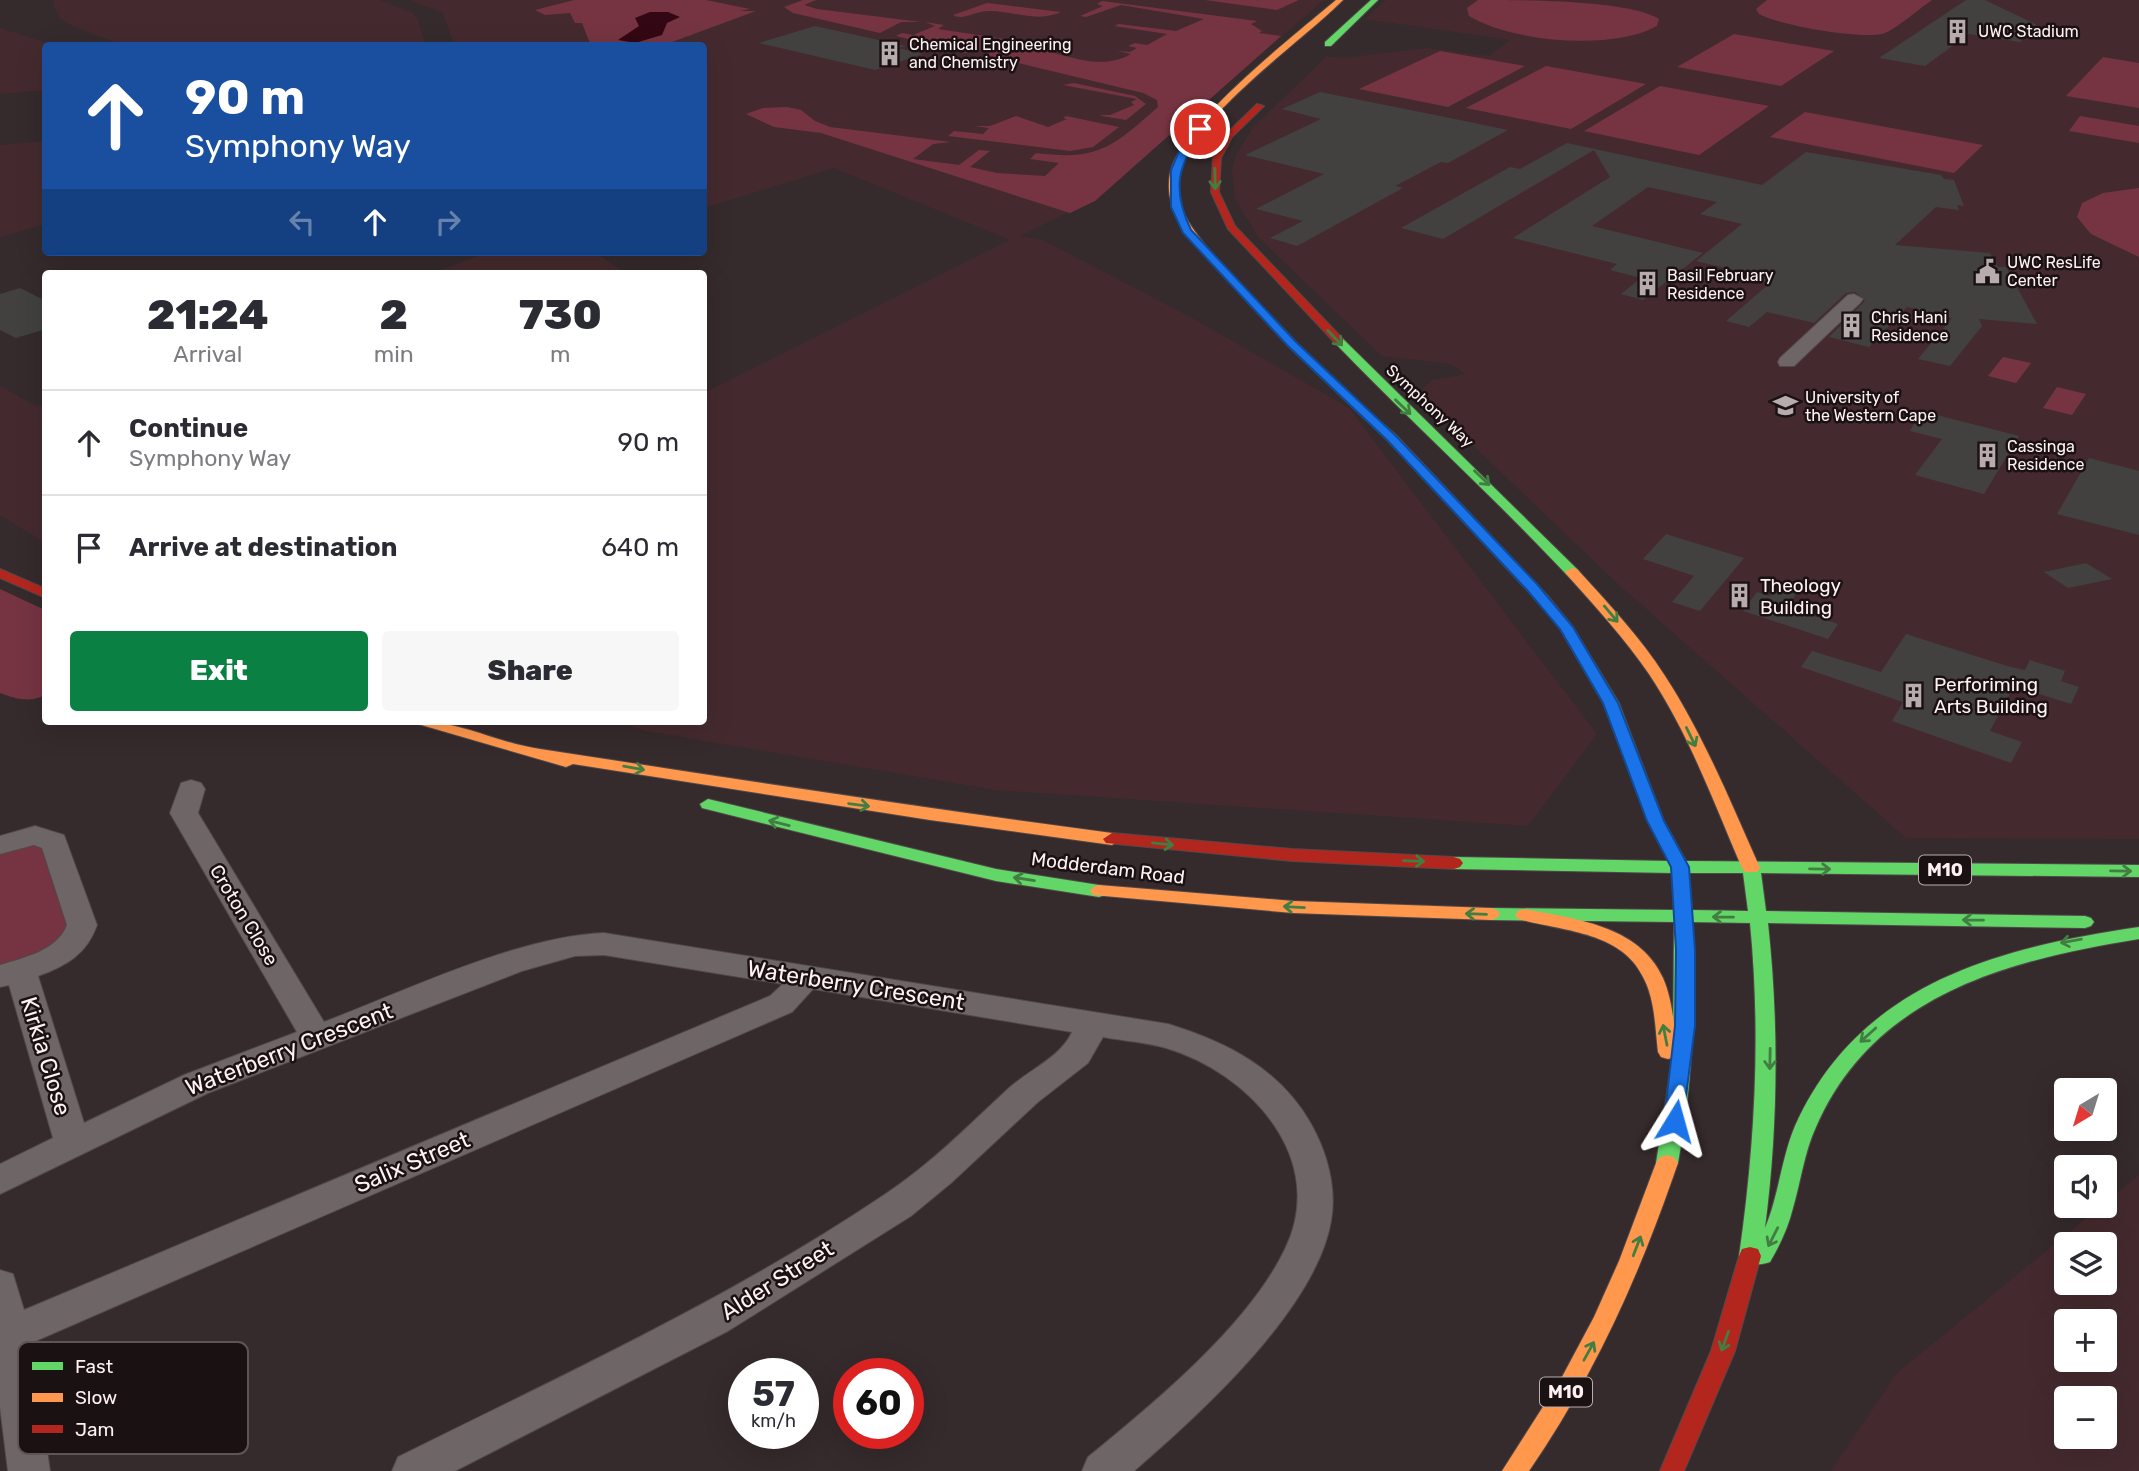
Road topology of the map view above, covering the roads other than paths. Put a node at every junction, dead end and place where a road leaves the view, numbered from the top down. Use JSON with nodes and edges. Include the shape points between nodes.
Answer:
{"nodes":[{"id":1,"x":1340,"y":0,"type":"edge"},
{"id":2,"x":1375,"y":0,"type":"edge"},
{"id":3,"x":1313,"y":60,"type":"dead end"},
{"id":4,"x":1277,"y":92,"type":"dead end"},
{"id":5,"x":1854,"y":299,"type":"dead end"},
{"id":6,"x":1787,"y":362,"type":"dead end"},
{"id":7,"x":0,"y":572,"type":"edge"},
{"id":8,"x":42,"y":592,"type":"edge"},
{"id":9,"x":438,"y":725,"type":"edge"},
{"id":10,"x":542,"y":754,"type":"junction"},
{"id":11,"x":637,"y":786,"type":"dead end"},
{"id":12,"x":191,"y":789,"type":"dead end"},
{"id":13,"x":696,"y":802,"type":"dead end"},
{"id":14,"x":0,"y":845,"type":"edge"},
{"id":15,"x":1680,"y":867,"type":"junction"},
{"id":16,"x":1751,"y":868,"type":"junction"},
{"id":17,"x":2139,"y":872,"type":"edge"},
{"id":18,"x":1524,"y":915,"type":"junction"},
{"id":19,"x":1684,"y":916,"type":"junction"},
{"id":20,"x":1761,"y":918,"type":"junction"},
{"id":21,"x":2139,"y":922,"type":"edge"},
{"id":22,"x":2139,"y":933,"type":"edge"},
{"id":23,"x":10,"y":972,"type":"edge"},
{"id":24,"x":804,"y":977,"type":"junction"},
{"id":25,"x":1091,"y":1023,"type":"junction"},
{"id":26,"x":317,"y":1038,"type":"junction"},
{"id":27,"x":1678,"y":1102,"type":"junction"},
{"id":28,"x":72,"y":1142,"type":"junction"},
{"id":29,"x":0,"y":1180,"type":"edge"},
{"id":30,"x":1746,"y":1276,"type":"junction"},
{"id":31,"x":0,"y":1286,"type":"edge"},
{"id":32,"x":10,"y":1334,"type":"junction"},
{"id":33,"x":18,"y":1392,"type":"edge"},
{"id":34,"x":413,"y":1471,"type":"edge"},
{"id":35,"x":1103,"y":1471,"type":"edge"},
{"id":36,"x":1514,"y":1471,"type":"edge"},
{"id":37,"x":1672,"y":1471,"type":"edge"}],
"edges":[{"from":1,"to":15,"type":"main road","via":[[1224,104],[1184,149],[1175,170],[1175,207],[1186,231],[1292,344],[1391,437],[1566,627],[1611,703],[1656,821]]},
{"from":2,"to":3,"type":"main road"},
{"from":4,"to":16,"type":"main road","name":"Symphony Way","one_way":true,"via":[[1229,136],[1217,158],[1215,191],[1224,217],[1252,253],[1385,389],[1520,515],[1623,628],[1689,731]]},
{"from":5,"to":6,"type":"street"},
{"from":7,"to":8,"type":"main road"},
{"from":9,"to":10,"type":"main road","name":"Modderdam Road"},
{"from":10,"to":11,"type":"main road","name":"Modderdam Road"},
{"from":10,"to":15,"type":"main road","name":"Modderdam Road","one_way":true,"via":[[768,792],[1163,844],[1400,860]]},
{"from":12,"to":26,"type":"street","name":"Croton Close","via":[[184,813]]},
{"from":18,"to":13,"type":"main road","name":"Modderdam Road","one_way":true,"via":[[1293,907],[1121,894],[996,875]]},
{"from":14,"to":23,"type":"street","name":"Kirkia Close","via":[[35,835],[54,842],[82,925],[75,942],[65,950]]},
{"from":15,"to":16,"type":"main road","number":"M10"},
{"from":15,"to":19,"type":"main road","number":"M10"},
{"from":16,"to":17,"type":"main road","number":"M10","one_way":true},
{"from":16,"to":20,"type":"main road","name":"Symphony Way"},
{"from":18,"to":19,"type":"main road","name":"Modderdam Road"},
{"from":27,"to":18,"type":"main road","one_way":true,"via":[[1655,985],[1636,953],[1617,942]]},
{"from":20,"to":19,"type":"main road","name":"Modderdam Road","one_way":true},
{"from":19,"to":27,"type":"main road","number":"M10","via":[[1685,1026]]},
{"from":21,"to":20,"type":"main road","name":"Modderdam Road","one_way":true},
{"from":20,"to":30,"type":"main road","name":"Symphony Way","one_way":true,"via":[[1769,990],[1770,1063],[1767,1125]]},
{"from":22,"to":30,"type":"main road","one_way":true,"via":[[2073,940],[1981,965],[1945,981],[1886,1019],[1860,1043],[1820,1096],[1805,1127],[1779,1225]]},
{"from":23,"to":28,"type":"street","name":"Kirkia Close"},
{"from":24,"to":25,"type":"street","name":"Waterberry Crescent"},
{"from":24,"to":26,"type":"street","name":"Waterberry Crescent","via":[[604,944],[575,945],[512,963]]},
{"from":24,"to":32,"type":"street","name":"Salix Street","via":[[781,1004]]},
{"from":25,"to":34,"type":"street","name":"Alder Street","via":[[1076,1054],[898,1205],[714,1319]]},
{"from":25,"to":35,"type":"street","name":"Waterberry Crescent","via":[[1200,1046],[1253,1077],[1295,1125],[1308,1152],[1314,1185],[1313,1223],[1299,1260],[1280,1291],[1211,1373]]},
{"from":26,"to":28,"type":"street","name":"Waterberry Crescent","via":[[196,1084]]},
{"from":36,"to":27,"type":"main road","number":"M10","one_way":true,"via":[[1573,1381],[1612,1310],[1667,1161]]},
{"from":28,"to":29,"type":"street","name":"Waterberry Crescent"},
{"from":30,"to":37,"type":"main road","one_way":true,"via":[[1724,1344]]},
{"from":31,"to":32,"type":"street"},
{"from":32,"to":33,"type":"street"}]}
